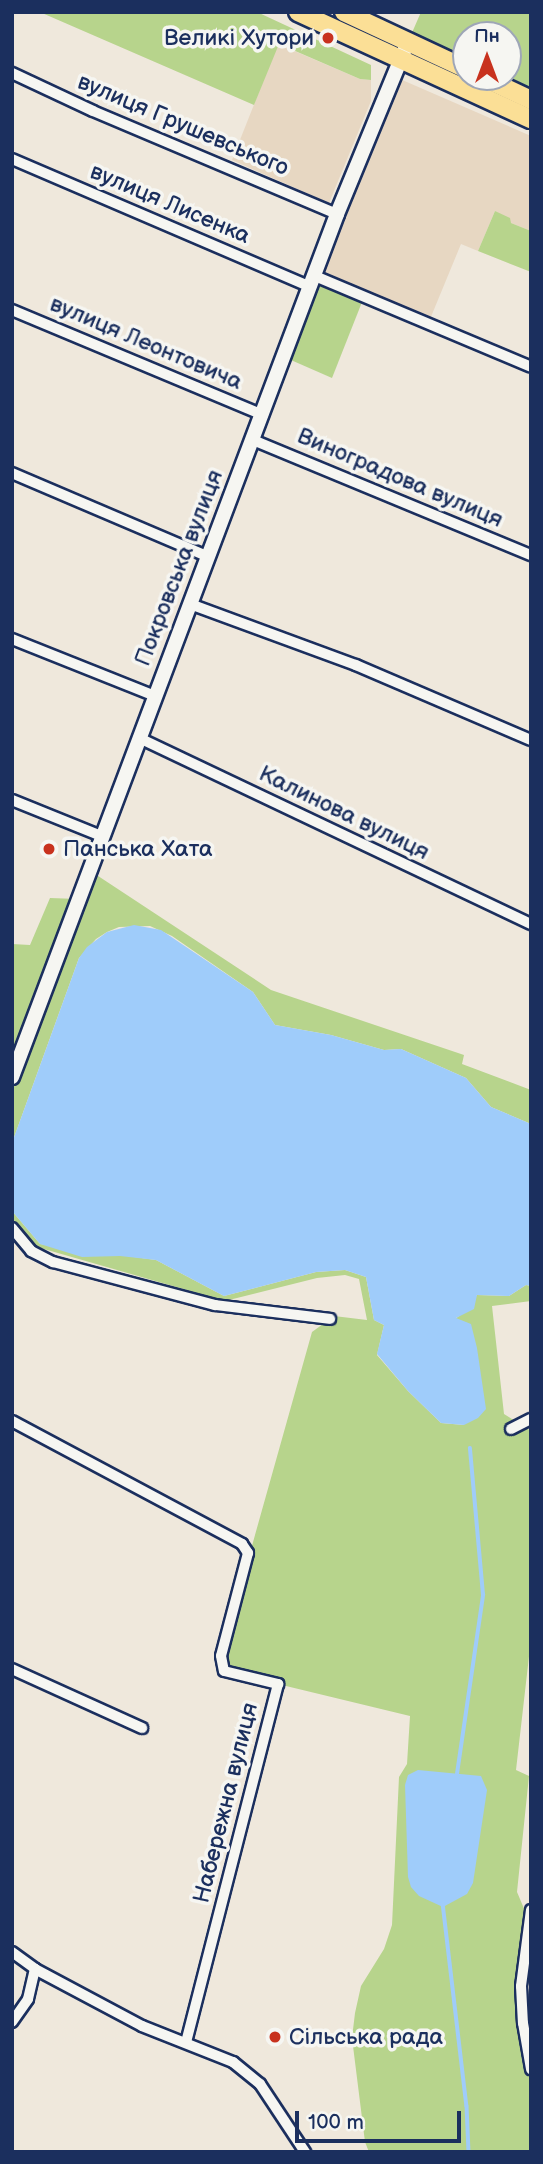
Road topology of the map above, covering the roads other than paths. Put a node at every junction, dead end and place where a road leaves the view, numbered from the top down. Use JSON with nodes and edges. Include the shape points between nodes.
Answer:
{"nodes":[{"id":1,"x":298,"y":12,"type":"edge"},
{"id":2,"x":344,"y":12,"type":"edge"},
{"id":3,"x":408,"y":42,"type":"junction"},
{"id":4,"x":401,"y":59,"type":"junction"},
{"id":5,"x":452,"y":62,"type":"edge"},
{"id":6,"x":12,"y":73,"type":"edge"},
{"id":7,"x":512,"y":91,"type":"edge"},
{"id":8,"x":531,"y":100,"type":"edge"},
{"id":9,"x":531,"y":120,"type":"edge"},
{"id":10,"x":12,"y":159,"type":"edge"},
{"id":11,"x":337,"y":214,"type":"junction"},
{"id":12,"x":312,"y":282,"type":"junction"},
{"id":13,"x":12,"y":310,"type":"edge"},
{"id":14,"x":531,"y":367,"type":"edge"},
{"id":15,"x":263,"y":415,"type":"junction"},
{"id":16,"x":253,"y":440,"type":"junction"},
{"id":17,"x":12,"y":473,"type":"edge"},
{"id":18,"x":531,"y":555,"type":"edge"},
{"id":19,"x":207,"y":556,"type":"junction"},
{"id":20,"x":190,"y":604,"type":"junction"},
{"id":21,"x":12,"y":639,"type":"edge"},
{"id":22,"x":155,"y":696,"type":"junction"},
{"id":23,"x":139,"y":738,"type":"junction"},
{"id":24,"x":531,"y":740,"type":"edge"},
{"id":25,"x":12,"y":800,"type":"edge"},
{"id":26,"x":101,"y":836,"type":"junction"},
{"id":27,"x":531,"y":924,"type":"edge"},
{"id":28,"x":12,"y":1077,"type":"edge"},
{"id":29,"x":12,"y":1228,"type":"edge"},
{"id":30,"x":330,"y":1319,"type":"dead end"},
{"id":31,"x":531,"y":1419,"type":"edge"},
{"id":32,"x":12,"y":1421,"type":"edge"},
{"id":33,"x":511,"y":1429,"type":"dead end"},
{"id":34,"x":12,"y":1669,"type":"edge"},
{"id":35,"x":142,"y":1728,"type":"dead end"},
{"id":36,"x":531,"y":1910,"type":"edge"},
{"id":37,"x":12,"y":1952,"type":"edge"},
{"id":38,"x":35,"y":1969,"type":"junction"},
{"id":39,"x":12,"y":2022,"type":"edge"},
{"id":40,"x":186,"y":2042,"type":"junction"},
{"id":41,"x":531,"y":2069,"type":"edge"},
{"id":42,"x":305,"y":2152,"type":"edge"}],
"edges":[{"from":1,"to":4,"type":"main road"},
{"from":2,"to":3,"type":"main road"},
{"from":3,"to":4,"type":"street","name":"Покровська вулиця"},
{"from":3,"to":5,"type":"main road"},
{"from":4,"to":9,"type":"main road"},
{"from":4,"to":11,"type":"street","name":"Покровська вулиця"},
{"from":6,"to":11,"type":"street","name":"вулиця Грушевського"},
{"from":7,"to":8,"type":"main road"},
{"from":10,"to":12,"type":"street","name":"вулиця Лисенка"},
{"from":11,"to":12,"type":"street","name":"Покровська вулиця"},
{"from":12,"to":14,"type":"street"},
{"from":12,"to":15,"type":"street","name":"Покровська вулиця"},
{"from":13,"to":15,"type":"street","name":"вулиця Леонтовича"},
{"from":15,"to":16,"type":"street","name":"Покровська вулиця"},
{"from":16,"to":18,"type":"street","name":"Виноградова вулиця"},
{"from":16,"to":19,"type":"street","name":"Покровська вулиця"},
{"from":17,"to":19,"type":"street"},
{"from":19,"to":20,"type":"street","name":"Покровська вулиця"},
{"from":20,"to":22,"type":"street","name":"Покровська вулиця"},
{"from":20,"to":24,"type":"street","via":[[356,665]]},
{"from":21,"to":22,"type":"street"},
{"from":22,"to":23,"type":"street","name":"Покровська вулиця"},
{"from":23,"to":26,"type":"street","name":"Покровська вулиця"},
{"from":23,"to":27,"type":"street","name":"Калинова вулиця"},
{"from":25,"to":26,"type":"street"},
{"from":26,"to":28,"type":"street","name":"Покровська вулиця"},
{"from":29,"to":30,"type":"street","via":[[31,1251],[53,1262],[215,1305]]},
{"from":31,"to":33,"type":"street"},
{"from":32,"to":40,"type":"street","name":"Набережна вулиця","via":[[242,1544],[248,1553],[221,1656],[224,1671],[278,1684]]},
{"from":34,"to":35,"type":"street"},
{"from":36,"to":41,"type":"street","via":[[521,1986]]},
{"from":37,"to":38,"type":"street"},
{"from":38,"to":39,"type":"street","via":[[28,1999]]},
{"from":38,"to":40,"type":"street","via":[[142,2026]]},
{"from":40,"to":42,"type":"street","via":[[233,2062],[260,2084]]}]}
